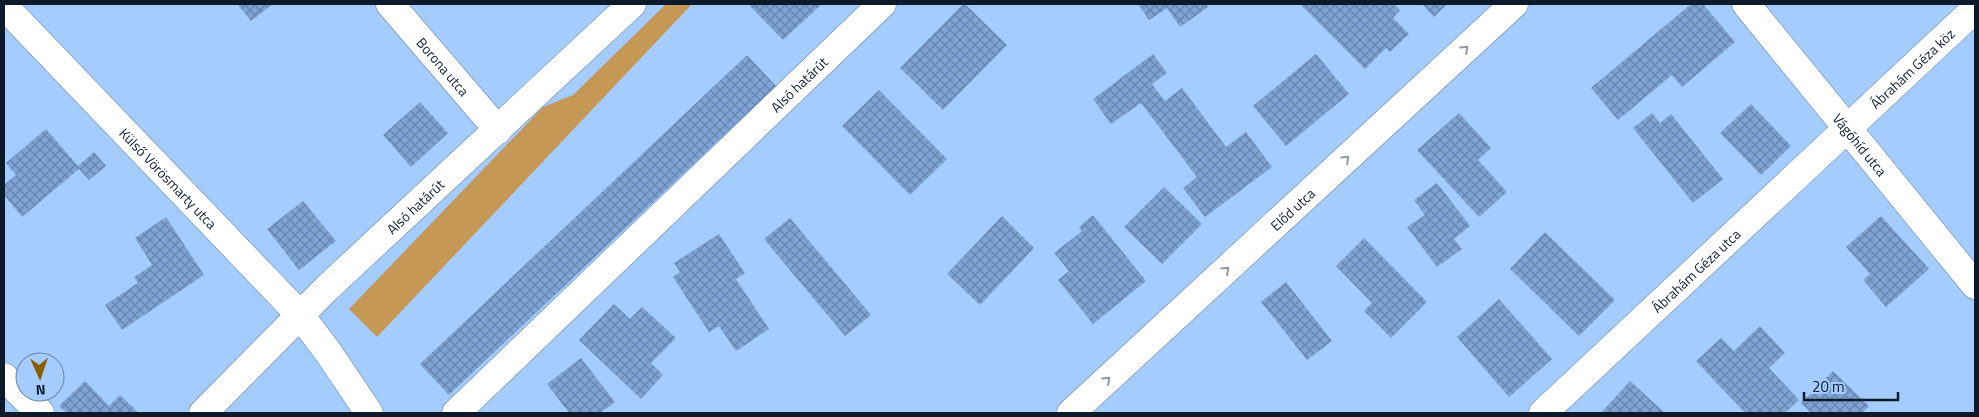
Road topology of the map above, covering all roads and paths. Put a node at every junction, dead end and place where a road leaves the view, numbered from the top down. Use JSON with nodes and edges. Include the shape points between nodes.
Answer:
{"nodes":[{"id":1,"x":390,"y":4,"type":"edge"},
{"id":2,"x":632,"y":4,"type":"edge"},
{"id":3,"x":882,"y":4,"type":"edge"},
{"id":4,"x":1514,"y":4,"type":"edge"},
{"id":5,"x":1746,"y":4,"type":"edge"},
{"id":6,"x":4,"y":6,"type":"edge"},
{"id":7,"x":1975,"y":9,"type":"edge"},
{"id":8,"x":1848,"y":128,"type":"junction"},
{"id":9,"x":498,"y":130,"type":"junction"},
{"id":10,"x":1975,"y":285,"type":"edge"},
{"id":11,"x":300,"y":315,"type":"junction"},
{"id":12,"x":4,"y":377,"type":"edge"},
{"id":13,"x":40,"y":413,"type":"edge"},
{"id":14,"x":203,"y":413,"type":"edge"},
{"id":15,"x":369,"y":413,"type":"edge"},
{"id":16,"x":456,"y":413,"type":"edge"},
{"id":17,"x":1071,"y":413,"type":"edge"},
{"id":18,"x":1543,"y":413,"type":"edge"}],
"edges":[{"from":1,"to":9,"type":"street","name":"Borona utca"},
{"from":2,"to":9,"type":"street","name":"Alsó határút"},
{"from":3,"to":16,"type":"street","name":"Alsó határút"},
{"from":17,"to":4,"type":"street","name":"Előd utca","one_way":true},
{"from":5,"to":8,"type":"street","name":"Vágóhíd utca"},
{"from":6,"to":11,"type":"street","name":"Külső Vörösmarty utca"},
{"from":7,"to":8,"type":"street","name":"Ábrahám Géza köz"},
{"from":8,"to":10,"type":"street","name":"Vágóhíd utca"},
{"from":8,"to":18,"type":"street","name":"Ábrahám Géza utca"},
{"from":9,"to":11,"type":"street","name":"Alsó határút"},
{"from":11,"to":14,"type":"street","name":"Alsó határút"},
{"from":11,"to":15,"type":"street","name":"Külső Vörösmarty utca"},
{"from":12,"to":13,"type":"street"}]}
